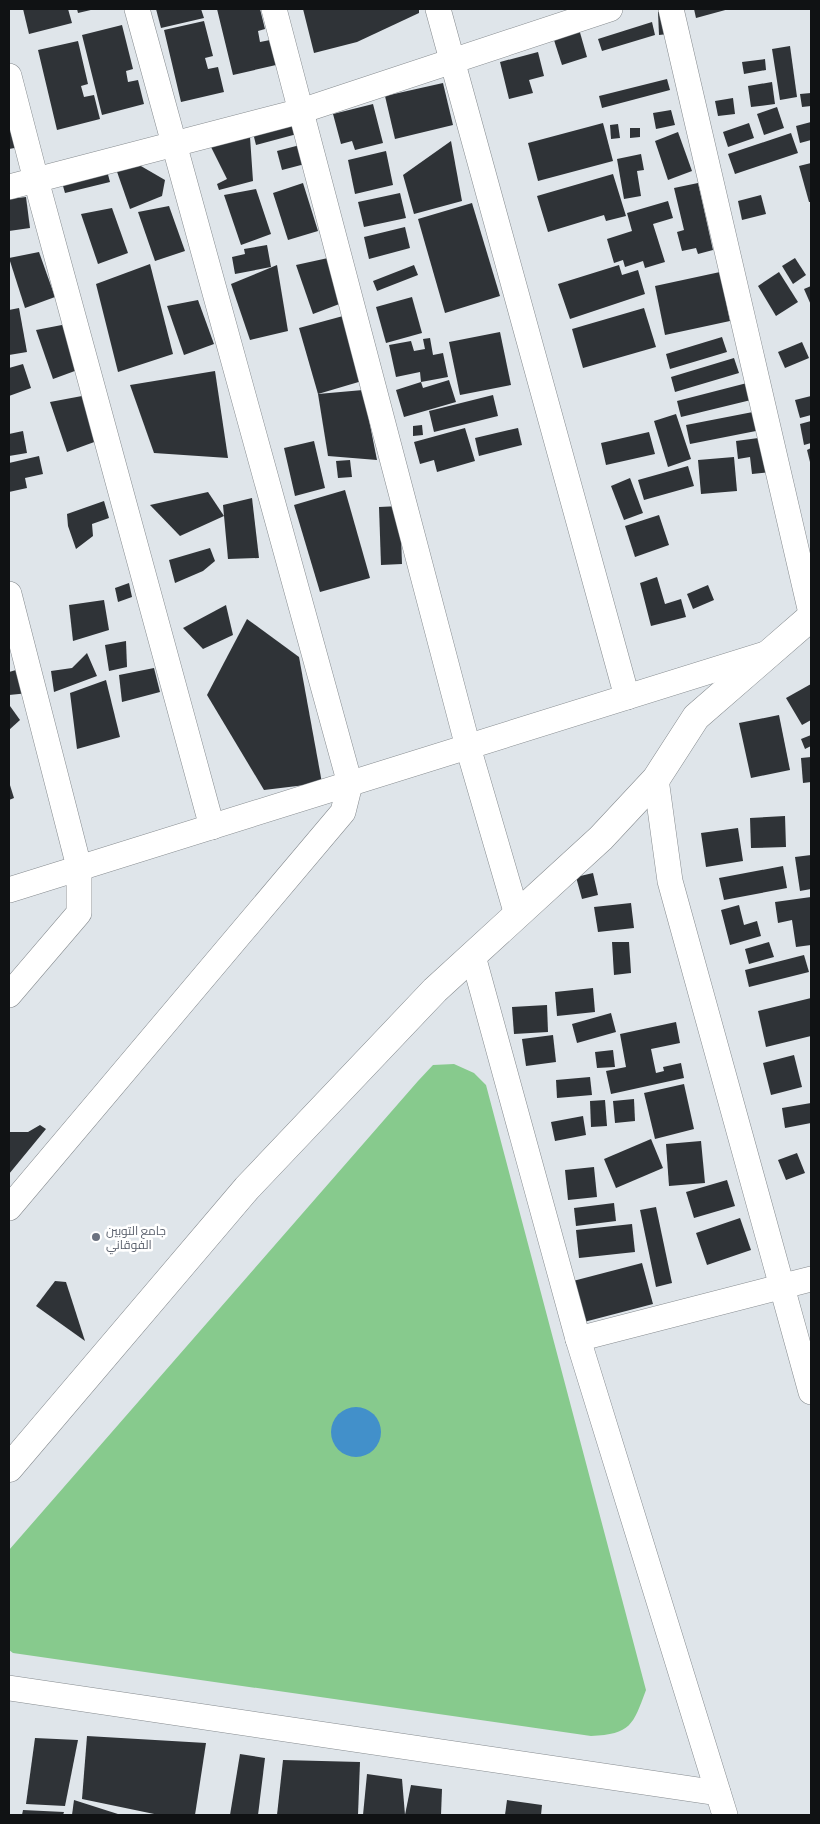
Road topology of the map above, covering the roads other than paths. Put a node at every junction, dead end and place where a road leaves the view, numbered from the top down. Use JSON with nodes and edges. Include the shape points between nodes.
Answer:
{"nodes":[{"id":1,"x":137,"y":9,"type":"edge"},
{"id":2,"x":274,"y":9,"type":"edge"},
{"id":3,"x":438,"y":9,"type":"edge"},
{"id":4,"x":610,"y":9,"type":"edge"},
{"id":5,"x":671,"y":9,"type":"edge"},
{"id":6,"x":451,"y":60,"type":"junction"},
{"id":7,"x":9,"y":76,"type":"edge"},
{"id":8,"x":301,"y":110,"type":"junction"},
{"id":9,"x":173,"y":144,"type":"junction"},
{"id":10,"x":36,"y":180,"type":"junction"},
{"id":11,"x":9,"y":188,"type":"edge"},
{"id":12,"x":9,"y":594,"type":"edge"},
{"id":13,"x":811,"y":615,"type":"edge"},
{"id":14,"x":768,"y":653,"type":"junction"},
{"id":15,"x":627,"y":697,"type":"junction"},
{"id":16,"x":468,"y":747,"type":"junction"},
{"id":17,"x":656,"y":779,"type":"junction"},
{"id":18,"x":350,"y":784,"type":"junction"},
{"id":19,"x":212,"y":827,"type":"junction"},
{"id":20,"x":79,"y":866,"type":"junction"},
{"id":21,"x":9,"y":890,"type":"edge"},
{"id":22,"x":518,"y":915,"type":"junction"},
{"id":23,"x":473,"y":956,"type":"junction"},
{"id":24,"x":9,"y":995,"type":"edge"},
{"id":25,"x":9,"y":1208,"type":"edge"},
{"id":26,"x":811,"y":1279,"type":"edge"},
{"id":27,"x":783,"y":1286,"type":"junction"},
{"id":28,"x":578,"y":1339,"type":"junction"},
{"id":29,"x":811,"y":1392,"type":"edge"},
{"id":30,"x":9,"y":1468,"type":"edge"},
{"id":31,"x":9,"y":1688,"type":"edge"},
{"id":32,"x":721,"y":1804,"type":"edge"}],
"edges":[{"from":1,"to":9,"type":"street"},
{"from":2,"to":8,"type":"street"},
{"from":3,"to":6,"type":"street"},
{"from":4,"to":6,"type":"street"},
{"from":5,"to":13,"type":"street"},
{"from":6,"to":8,"type":"street"},
{"from":6,"to":15,"type":"street"},
{"from":7,"to":10,"type":"street"},
{"from":8,"to":9,"type":"street"},
{"from":8,"to":16,"type":"street"},
{"from":9,"to":10,"type":"street"},
{"from":9,"to":18,"type":"street"},
{"from":10,"to":11,"type":"street"},
{"from":10,"to":19,"type":"street"},
{"from":12,"to":20,"type":"street"},
{"from":13,"to":14,"type":"main road"},
{"from":14,"to":15,"type":"street"},
{"from":14,"to":17,"type":"main road","via":[[696,717]]},
{"from":15,"to":16,"type":"street"},
{"from":16,"to":18,"type":"street"},
{"from":16,"to":22,"type":"street"},
{"from":17,"to":22,"type":"main road","via":[[601,838]]},
{"from":17,"to":27,"type":"street","via":[[670,881]]},
{"from":18,"to":19,"type":"street"},
{"from":18,"to":25,"type":"street","via":[[343,812]]},
{"from":19,"to":20,"type":"street"},
{"from":20,"to":21,"type":"street"},
{"from":20,"to":24,"type":"street","via":[[79,913]]},
{"from":22,"to":23,"type":"main road"},
{"from":23,"to":28,"type":"street"},
{"from":23,"to":30,"type":"main road","via":[[435,990],[247,1188]]},
{"from":26,"to":27,"type":"street"},
{"from":27,"to":28,"type":"street"},
{"from":27,"to":29,"type":"street"},
{"from":28,"to":32,"type":"street"},
{"from":31,"to":32,"type":"street"}]}
